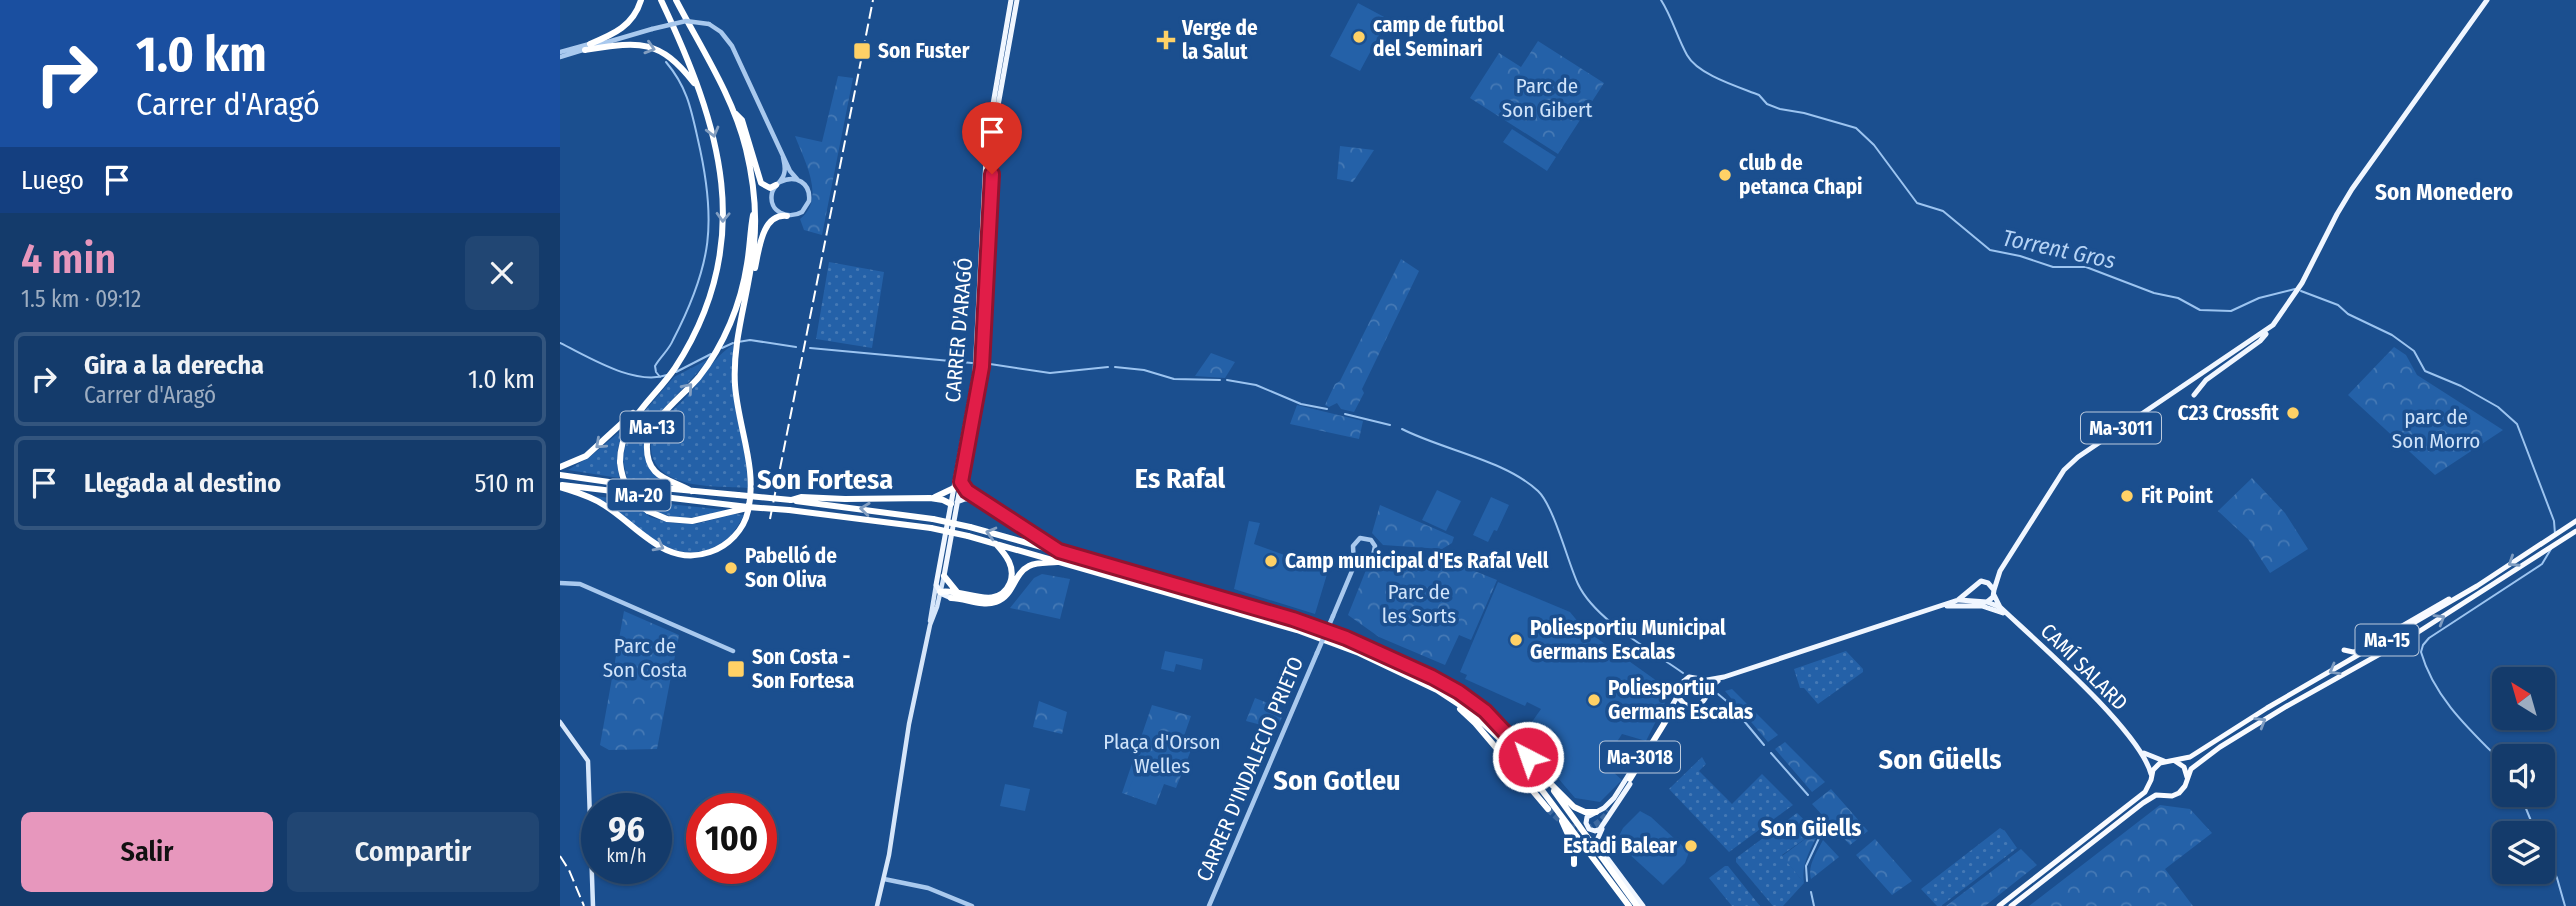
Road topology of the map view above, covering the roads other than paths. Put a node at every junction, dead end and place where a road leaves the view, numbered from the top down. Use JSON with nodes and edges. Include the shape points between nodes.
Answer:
{"nodes":[{"id":1,"x":641,"y":0,"type":"edge"},
{"id":2,"x":661,"y":0,"type":"edge"},
{"id":3,"x":676,"y":0,"type":"edge"},
{"id":4,"x":1011,"y":0,"type":"edge"},
{"id":5,"x":1017,"y":0,"type":"edge"},
{"id":6,"x":2487,"y":0,"type":"edge"},
{"id":7,"x":1007,"y":37,"type":"junction"},
{"id":8,"x":608,"y":41,"type":"junction"},
{"id":9,"x":590,"y":44,"type":"junction"},
{"id":10,"x":585,"y":50,"type":"junction"},
{"id":11,"x":560,"y":54,"type":"edge"},
{"id":12,"x":699,"y":91,"type":"junction"},
{"id":13,"x":997,"y":108,"type":"junction"},
{"id":14,"x":733,"y":111,"type":"junction"},
{"id":15,"x":990,"y":116,"type":"junction"},
{"id":16,"x":783,"y":155,"type":"junction"},
{"id":17,"x":989,"y":177,"type":"junction"},
{"id":18,"x":797,"y":179,"type":"junction"},
{"id":19,"x":778,"y":183,"type":"junction"},
{"id":20,"x":754,"y":209,"type":"junction"},
{"id":21,"x":787,"y":216,"type":"junction"},
{"id":22,"x":989,"y":245,"type":"junction"},
{"id":23,"x":982,"y":249,"type":"junction"},
{"id":24,"x":745,"y":292,"type":"junction"},
{"id":25,"x":982,"y":310,"type":"junction"},
{"id":26,"x":2273,"y":325,"type":"junction"},
{"id":27,"x":666,"y":380,"type":"junction"},
{"id":28,"x":2194,"y":395,"type":"dead end"},
{"id":29,"x":560,"y":467,"type":"edge"},
{"id":30,"x":560,"y":475,"type":"edge"},
{"id":31,"x":961,"y":482,"type":"junction"},
{"id":32,"x":560,"y":486,"type":"edge"},
{"id":33,"x":954,"y":488,"type":"junction"},
{"id":34,"x":691,"y":491,"type":"junction"},
{"id":35,"x":930,"y":498,"type":"junction"},
{"id":36,"x":977,"y":499,"type":"junction"},
{"id":37,"x":791,"y":500,"type":"junction"},
{"id":38,"x":954,"y":503,"type":"junction"},
{"id":39,"x":748,"y":507,"type":"junction"},
{"id":40,"x":2576,"y":521,"type":"edge"},
{"id":41,"x":2574,"y":534,"type":"edge"},
{"id":42,"x":995,"y":543,"type":"junction"},
{"id":43,"x":1059,"y":551,"type":"junction"},
{"id":44,"x":1355,"y":556,"type":"junction"},
{"id":45,"x":1062,"y":561,"type":"junction"},
{"id":46,"x":1363,"y":561,"type":"junction"},
{"id":47,"x":1354,"y":566,"type":"junction"},
{"id":48,"x":2000,"y":571,"type":"junction"},
{"id":49,"x":944,"y":576,"type":"junction"},
{"id":50,"x":1985,"y":582,"type":"junction"},
{"id":51,"x":560,"y":583,"type":"edge"},
{"id":52,"x":936,"y":585,"type":"junction"},
{"id":53,"x":2477,"y":586,"type":"junction"},
{"id":54,"x":1972,"y":590,"type":"junction"},
{"id":55,"x":1994,"y":592,"type":"junction"},
{"id":56,"x":958,"y":593,"type":"junction"},
{"id":57,"x":946,"y":596,"type":"junction"},
{"id":58,"x":933,"y":598,"type":"junction"},
{"id":59,"x":1958,"y":600,"type":"junction"},
{"id":60,"x":1976,"y":601,"type":"junction"},
{"id":61,"x":1987,"y":602,"type":"junction"},
{"id":62,"x":1941,"y":606,"type":"junction"},
{"id":63,"x":2000,"y":607,"type":"junction"},
{"id":64,"x":2012,"y":619,"type":"junction"},
{"id":65,"x":930,"y":625,"type":"junction"},
{"id":66,"x":2344,"y":650,"type":"dead end"},
{"id":67,"x":733,"y":651,"type":"dead end"},
{"id":68,"x":1724,"y":677,"type":"junction"},
{"id":69,"x":1700,"y":679,"type":"junction"},
{"id":70,"x":1437,"y":690,"type":"junction"},
{"id":71,"x":1677,"y":694,"type":"junction"},
{"id":72,"x":1707,"y":694,"type":"junction"},
{"id":73,"x":1687,"y":706,"type":"junction"},
{"id":74,"x":560,"y":722,"type":"edge"},
{"id":75,"x":2143,"y":752,"type":"junction"},
{"id":76,"x":2164,"y":761,"type":"junction"},
{"id":77,"x":2175,"y":761,"type":"junction"},
{"id":78,"x":2151,"y":777,"type":"junction"},
{"id":79,"x":2187,"y":778,"type":"junction"},
{"id":80,"x":1630,"y":781,"type":"junction"},
{"id":81,"x":1549,"y":782,"type":"junction"},
{"id":82,"x":2161,"y":794,"type":"junction"},
{"id":83,"x":1550,"y":800,"type":"junction"},
{"id":84,"x":1548,"y":809,"type":"tunnel mouth"},
{"id":85,"x":1567,"y":809,"type":"junction"},
{"id":86,"x":1596,"y":812,"type":"junction"},
{"id":87,"x":1561,"y":820,"type":"junction"},
{"id":88,"x":1601,"y":851,"type":"junction"},
{"id":89,"x":1574,"y":864,"type":"dead end"},
{"id":90,"x":884,"y":879,"type":"junction"},
{"id":91,"x":1625,"y":905,"type":"edge"},
{"id":92,"x":593,"y":906,"type":"edge"},
{"id":93,"x":877,"y":906,"type":"edge"},
{"id":94,"x":972,"y":906,"type":"edge"},
{"id":95,"x":1209,"y":906,"type":"edge"},
{"id":96,"x":1637,"y":906,"type":"edge"},
{"id":97,"x":1643,"y":906,"type":"edge"},
{"id":98,"x":1999,"y":906,"type":"edge"},
{"id":99,"x":2011,"y":906,"type":"edge"}],
"edges":[{"from":1,"to":9,"type":"highway","via":[[623,28]]},
{"from":2,"to":12,"type":"highway","number":"Ma-13"},
{"from":3,"to":14,"type":"highway","number":"Ma-13"},
{"from":4,"to":7,"type":"main road","name":"CARRER D'ARAGÓ"},
{"from":5,"to":7,"type":"main road","name":"CARRER D'ARAGÓ"},
{"from":6,"to":26,"type":"main road","number":"Ma-3011","via":[[2352,189],[2294,297]]},
{"from":7,"to":13,"type":"main road","name":"CARRER D'ARAGÓ"},
{"from":7,"to":15,"type":"main road","name":"CARRER D'ARAGÓ"},
{"from":8,"to":9,"type":"street"},
{"from":8,"to":10,"type":"street"},
{"from":8,"to":16,"type":"street","bridge":true,"via":[[686,21],[709,24],[732,46]]},
{"from":9,"to":11,"type":"street"},
{"from":10,"to":11,"type":"street"},
{"from":10,"to":12,"type":"highway","one_way":true,"via":[[625,44],[650,47],[673,59]]},
{"from":12,"to":27,"type":"highway","number":"Ma-13","one_way":true,"via":[[721,175],[722,237],[708,299],[692,338]]},
{"from":13,"to":15,"type":"main road"},
{"from":13,"to":17,"type":"main road","name":"CARRER D'ARAGÓ"},
{"from":14,"to":19,"type":"highway","via":[[742,120],[761,183],[770,188]]},
{"from":14,"to":20,"type":"highway","number":"Ma-13","via":[[746,149]]},
{"from":15,"to":17,"type":"main road","name":"CARRER D'ARAGÓ","via":[[985,167]]},
{"from":16,"to":18,"type":"street"},
{"from":16,"to":19,"type":"street","via":[[785,171]]},
{"from":17,"to":22,"type":"main road","name":"CARRER D'ARAGÓ"},
{"from":17,"to":23,"type":"main road","name":"CARRER D'ARAGÓ"},
{"from":18,"to":19,"type":"street"},
{"from":18,"to":21,"type":"street","via":[[807,187],[809,201],[800,213]]},
{"from":19,"to":21,"type":"street","via":[[773,204]]},
{"from":20,"to":24,"type":"highway","via":[[754,245]]},
{"from":34,"to":20,"type":"highway","number":"Ma-13","one_way":true,"via":[[657,473],[648,456],[648,442],[656,422],[688,390],[722,342],[746,275]]},
{"from":21,"to":24,"type":"highway","via":[[776,217],[767,226]]},
{"from":22,"to":23,"type":"main road"},
{"from":22,"to":25,"type":"main road","name":"CARRER D'ARAGÓ"},
{"from":23,"to":25,"type":"main road","name":"CARRER D'ARAGÓ"},
{"from":32,"to":24,"type":"highway","one_way":true,"via":[[603,504],[672,552],[703,554],[730,541],[747,517],[751,485],[736,392],[736,346]]},
{"from":25,"to":31,"type":"main road","name":"CARRER D'ARAGÓ","via":[[982,367]]},
{"from":25,"to":33,"type":"main road","name":"CARRER D'ARAGÓ"},
{"from":26,"to":28,"type":"main road"},
{"from":26,"to":48,"type":"main road","number":"Ma-3011","via":[[2071,463]]},
{"from":27,"to":29,"type":"highway","number":"Ma-13","one_way":true,"via":[[592,452]]},
{"from":27,"to":39,"type":"highway","bridge":true,"via":[[629,424],[620,462],[627,488],[648,511],[667,519],[692,521]]},
{"from":30,"to":34,"type":"highway","number":"Ma-20"},
{"from":31,"to":36,"type":"main road"},
{"from":31,"to":38,"type":"main road","name":"CARRER D'ARAGÓ"},
{"from":32,"to":39,"type":"highway","number":"Ma-20"},
{"from":33,"to":35,"type":"highway"},
{"from":33,"to":38,"type":"main road","name":"CARRER D'ARAGÓ"},
{"from":34,"to":37,"type":"highway","number":"Ma-20","bridge":true},
{"from":35,"to":37,"type":"highway"},
{"from":35,"to":38,"type":"highway"},
{"from":36,"to":38,"type":"main road"},
{"from":36,"to":43,"type":"highway"},
{"from":43,"to":37,"type":"highway","number":"Ma-20","one_way":true,"bridge":true,"via":[[933,519]]},
{"from":38,"to":49,"type":"main road","name":"CARRER D'ARAGÓ","via":[[957,510]]},
{"from":38,"to":52,"type":"main road","name":"CARRER D'ARAGÓ"},
{"from":39,"to":42,"type":"highway","number":"Ma-20","bridge":true,"via":[[931,528]]},
{"from":40,"to":53,"type":"highway","number":"Ma-15","one_way":true},
{"from":79,"to":41,"type":"highway","number":"Ma-15","one_way":true,"via":[[2196,764],[2251,728],[2412,636]]},
{"from":42,"to":45,"type":"highway","number":"Ma-20"},
{"from":42,"to":56,"type":"highway","via":[[1011,566],[1006,589],[986,599]]},
{"from":43,"to":81,"type":"highway","number":"Ma-20","via":[[1283,615],[1422,672],[1485,711]]},
{"from":44,"to":46,"type":"street"},
{"from":44,"to":46,"type":"street","via":[[1355,541],[1371,540],[1375,553]]},
{"from":44,"to":47,"type":"street","name":"CARRER D'INDALECIO PRIETO"},
{"from":45,"to":57,"type":"highway","via":[[1028,567],[1011,591],[995,602]]},
{"from":45,"to":70,"type":"highway","number":"Ma-20","via":[[1297,630]]},
{"from":46,"to":47,"type":"street"},
{"from":47,"to":95,"type":"street","name":"CARRER D'INDALECIO PRIETO","bridge":true},
{"from":48,"to":50,"type":"main road","number":"Ma-3011"},
{"from":48,"to":55,"type":"main road","number":"Ma-3011"},
{"from":49,"to":56,"type":"highway"},
{"from":49,"to":57,"type":"main road","name":"CARRER D'ARAGÓ"},
{"from":50,"to":54,"type":"main road","number":"Ma-3018","via":[[1975,584]]},
{"from":50,"to":55,"type":"main road","number":"Ma-3018"},
{"from":51,"to":67,"type":"street","via":[[580,584]]},
{"from":52,"to":57,"type":"main road"},
{"from":52,"to":58,"type":"main road","name":"CARRER D'ARAGÓ"},
{"from":53,"to":66,"type":"highway","via":[[2359,651]]},
{"from":53,"to":77,"type":"highway","number":"Ma-15","one_way":true,"via":[[2190,757]]},
{"from":54,"to":59,"type":"main road","number":"Ma-3018"},
{"from":54,"to":60,"type":"main road"},
{"from":55,"to":61,"type":"main road"},
{"from":55,"to":63,"type":"main road","name":"CAMÍ SALARD","number":"Ma-3018"},
{"from":56,"to":57,"type":"highway"},
{"from":57,"to":58,"type":"main road"},
{"from":57,"to":65,"type":"main road","name":"CARRER D'ARAGÓ","via":[[939,601]]},
{"from":58,"to":65,"type":"main road","name":"CARRER D'ARAGÓ"},
{"from":59,"to":60,"type":"main road","number":"Ma-3018"},
{"from":59,"to":62,"type":"main road","number":"Ma-3018"},
{"from":60,"to":61,"type":"main road","number":"Ma-3018"},
{"from":61,"to":63,"type":"main road","name":"CAMÍ SALARD","number":"Ma-3018"},
{"from":62,"to":64,"type":"main road","via":[[1988,607]]},
{"from":62,"to":68,"type":"main road","number":"Ma-3018"},
{"from":63,"to":64,"type":"main road","name":"CAMÍ SALARD","number":"Ma-3018"},
{"from":64,"to":75,"type":"main road","name":"CAMÍ SALARD","number":"Ma-3018"},
{"from":65,"to":90,"type":"main road","name":"CARRER D'ARAGÓ"},
{"from":68,"to":69,"type":"main road","number":"Ma-3018"},
{"from":68,"to":72,"type":"main road","number":"Ma-3018"},
{"from":69,"to":71,"type":"main road","number":"Ma-3018","via":[[1684,680]]},
{"from":69,"to":72,"type":"main road"},
{"from":70,"to":83,"type":"highway","number":"Ma-20","via":[[1496,734]]},
{"from":70,"to":84,"type":"highway","via":[[1475,723]]},
{"from":71,"to":73,"type":"main road"},
{"from":71,"to":86,"type":"main road","number":"Ma-3018","via":[[1616,795]]},
{"from":72,"to":73,"type":"main road","number":"Ma-3018","via":[[1701,705]]},
{"from":73,"to":80,"type":"highway","via":[[1670,714]]},
{"from":74,"to":92,"type":"main road","via":[[588,761]]},
{"from":75,"to":76,"type":"main road","name":"CAMÍ SALARD","number":"Ma-3018"},
{"from":75,"to":78,"type":"main road","name":"CAMÍ SALARD","number":"Ma-3018"},
{"from":76,"to":77,"type":"highway","number":"Ma-15"},
{"from":76,"to":78,"type":"highway"},
{"from":77,"to":79,"type":"highway","via":[[2184,767]]},
{"from":78,"to":82,"type":"highway"},
{"from":78,"to":98,"type":"highway","via":[[2145,792]]},
{"from":79,"to":82,"type":"highway","number":"Ma-15","via":[[2179,793]]},
{"from":80,"to":86,"type":"main road","via":[[1600,829],[1592,830],[1586,821]]},
{"from":80,"to":88,"type":"main road","number":"Ma-3018","via":[[1599,835]]},
{"from":81,"to":85,"type":"highway","number":"Ma-20"},
{"from":81,"to":86,"type":"highway","via":[[1574,807]]},
{"from":82,"to":99,"type":"highway","number":"Ma-15","via":[[2143,803]]},
{"from":83,"to":87,"type":"highway"},
{"from":83,"to":91,"type":"highway","number":"Ma-20"},
{"from":85,"to":88,"type":"highway"},
{"from":85,"to":96,"type":"highway","number":"Ma-20"},
{"from":87,"to":89,"type":"highway","via":[[1574,848]]},
{"from":87,"to":91,"type":"highway"},
{"from":88,"to":97,"type":"main road"},
{"from":90,"to":93,"type":"main road","name":"CARRER D'ARAGÓ"},
{"from":90,"to":94,"type":"street"}]}
